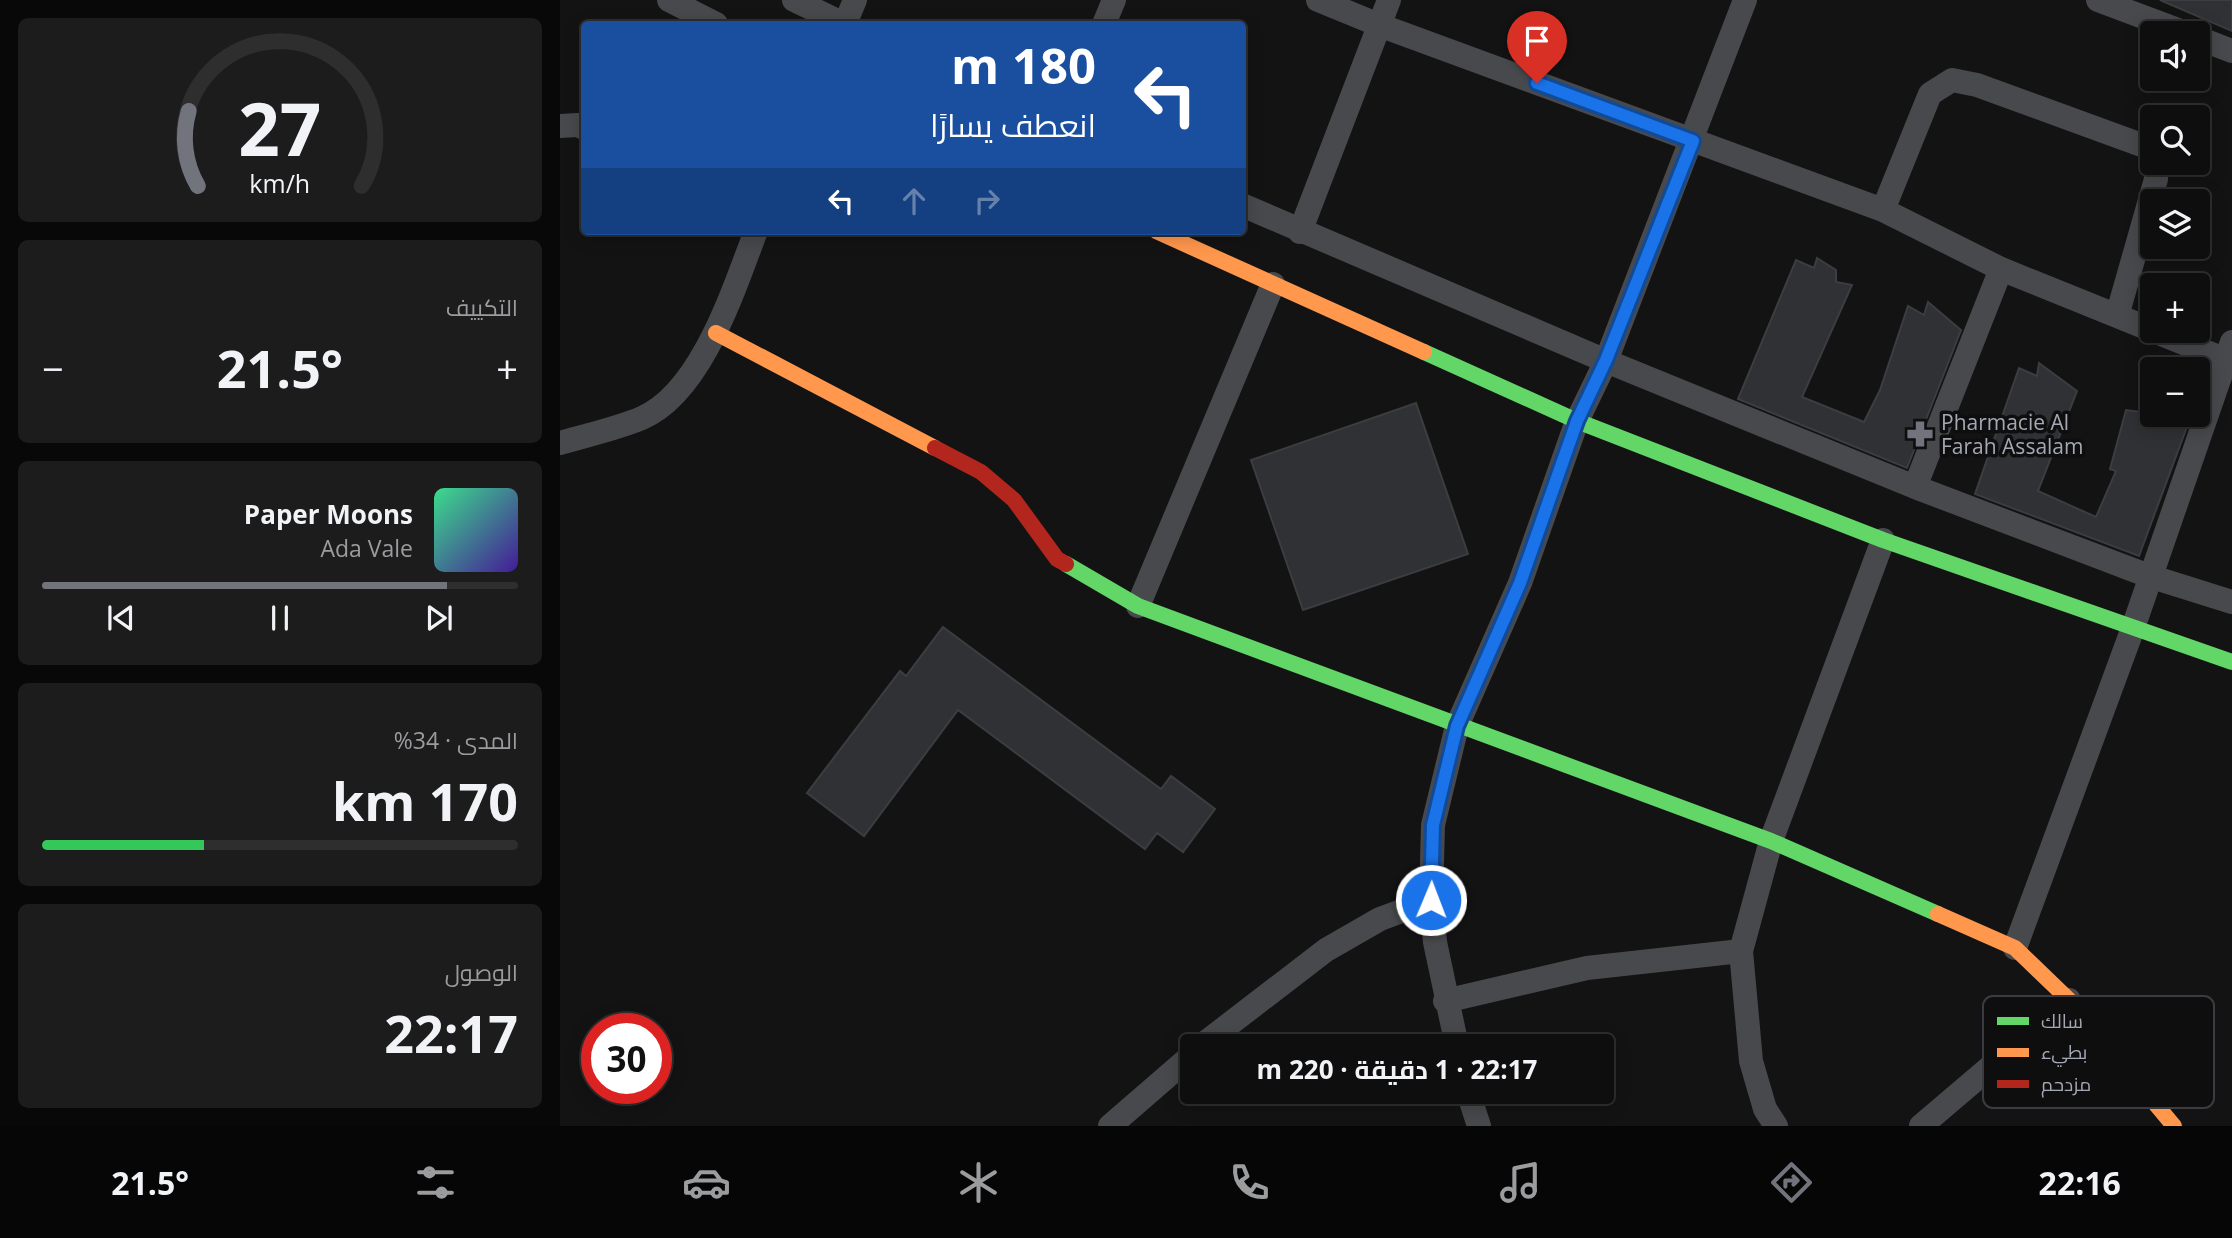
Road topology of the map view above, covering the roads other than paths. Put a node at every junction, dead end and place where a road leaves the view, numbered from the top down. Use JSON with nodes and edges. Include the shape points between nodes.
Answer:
{"nodes":[{"id":1,"x":669,"y":0,"type":"edge"},
{"id":2,"x":794,"y":0,"type":"edge"},
{"id":3,"x":855,"y":0,"type":"edge"},
{"id":4,"x":1114,"y":0,"type":"edge"},
{"id":5,"x":1318,"y":0,"type":"edge"},
{"id":6,"x":1389,"y":0,"type":"edge"},
{"id":7,"x":1745,"y":0,"type":"edge"},
{"id":8,"x":2098,"y":0,"type":"edge"},
{"id":9,"x":710,"y":21,"type":"edge"},
{"id":10,"x":839,"y":21,"type":"edge"},
{"id":11,"x":846,"y":21,"type":"edge"},
{"id":12,"x":1105,"y":21,"type":"edge"},
{"id":13,"x":2154,"y":21,"type":"edge"},
{"id":14,"x":1379,"y":25,"type":"junction"},
{"id":15,"x":2210,"y":43,"type":"edge"},
{"id":16,"x":2232,"y":51,"type":"edge"},
{"id":17,"x":560,"y":126,"type":"edge"},
{"id":18,"x":581,"y":126,"type":"edge"},
{"id":19,"x":1693,"y":141,"type":"junction"},
{"id":20,"x":2140,"y":144,"type":"edge"},
{"id":21,"x":2156,"y":175,"type":"edge"},
{"id":22,"x":1246,"y":207,"type":"edge"},
{"id":23,"x":1883,"y":210,"type":"junction"},
{"id":24,"x":1300,"y":232,"type":"junction"},
{"id":25,"x":754,"y":235,"type":"edge"},
{"id":26,"x":1165,"y":235,"type":"edge"},
{"id":27,"x":2001,"y":269,"type":"junction"},
{"id":28,"x":1273,"y":284,"type":"junction"},
{"id":29,"x":2117,"y":316,"type":"junction"},
{"id":30,"x":2140,"y":325,"type":"edge"},
{"id":31,"x":716,"y":333,"type":"junction"},
{"id":32,"x":2200,"y":343,"type":"edge"},
{"id":33,"x":2229,"y":351,"type":"edge"},
{"id":34,"x":1606,"y":360,"type":"junction"},
{"id":35,"x":1577,"y":421,"type":"junction"},
{"id":36,"x":560,"y":443,"type":"edge"},
{"id":37,"x":1915,"y":487,"type":"junction"},
{"id":38,"x":1883,"y":540,"type":"junction"},
{"id":39,"x":2149,"y":576,"type":"junction"},
{"id":40,"x":2232,"y":602,"type":"edge"},
{"id":41,"x":1138,"y":606,"type":"junction"},
{"id":42,"x":2133,"y":628,"type":"junction"},
{"id":43,"x":2232,"y":662,"type":"edge"},
{"id":44,"x":1457,"y":726,"type":"junction"},
{"id":45,"x":1771,"y":841,"type":"junction"},
{"id":46,"x":1431,"y":900,"type":"junction"},
{"id":47,"x":2015,"y":948,"type":"junction"},
{"id":48,"x":1741,"y":951,"type":"junction"},
{"id":49,"x":2066,"y":996,"type":"edge"},
{"id":50,"x":1445,"y":1000,"type":"junction"},
{"id":51,"x":1217,"y":1034,"type":"edge"},
{"id":52,"x":1454,"y":1034,"type":"edge"},
{"id":53,"x":1180,"y":1065,"type":"edge"},
{"id":54,"x":1983,"y":1074,"type":"edge"},
{"id":55,"x":1472,"y":1104,"type":"edge"},
{"id":56,"x":2159,"y":1108,"type":"edge"},
{"id":57,"x":1110,"y":1126,"type":"edge"},
{"id":58,"x":1479,"y":1126,"type":"edge"},
{"id":59,"x":1776,"y":1126,"type":"edge"},
{"id":60,"x":1921,"y":1126,"type":"edge"},
{"id":61,"x":2174,"y":1126,"type":"edge"}],
"edges":[{"from":1,"to":9,"type":"street"},
{"from":2,"to":10,"type":"street"},
{"from":3,"to":11,"type":"street"},
{"from":4,"to":12,"type":"street"},
{"from":5,"to":14,"type":"street"},
{"from":6,"to":14,"type":"street"},
{"from":7,"to":19,"type":"street"},
{"from":8,"to":13,"type":"street"},
{"from":14,"to":19,"type":"street"},
{"from":14,"to":24,"type":"street"},
{"from":15,"to":16,"type":"street"},
{"from":17,"to":18,"type":"street"},
{"from":19,"to":23,"type":"street"},
{"from":19,"to":34,"type":"street"},
{"from":20,"to":23,"type":"street","via":[[1952,79],[1930,94]]},
{"from":21,"to":29,"type":"street"},
{"from":22,"to":24,"type":"street"},
{"from":23,"to":27,"type":"street"},
{"from":24,"to":34,"type":"street"},
{"from":25,"to":31,"type":"street"},
{"from":26,"to":28,"type":"street"},
{"from":27,"to":29,"type":"street"},
{"from":27,"to":37,"type":"street"},
{"from":28,"to":35,"type":"street"},
{"from":28,"to":41,"type":"street"},
{"from":29,"to":30,"type":"street"},
{"from":31,"to":36,"type":"street","via":[[666,403],[642,418]]},
{"from":31,"to":41,"type":"street","via":[[981,472],[1014,500],[1057,559]]},
{"from":32,"to":33,"type":"street"},
{"from":33,"to":39,"type":"street"},
{"from":34,"to":35,"type":"street"},
{"from":34,"to":37,"type":"street"},
{"from":35,"to":38,"type":"street"},
{"from":35,"to":44,"type":"street","via":[[1520,583]]},
{"from":37,"to":39,"type":"street"},
{"from":38,"to":42,"type":"street"},
{"from":38,"to":45,"type":"street"},
{"from":39,"to":40,"type":"street"},
{"from":39,"to":42,"type":"street"},
{"from":41,"to":44,"type":"street"},
{"from":42,"to":43,"type":"street"},
{"from":42,"to":47,"type":"street"},
{"from":44,"to":45,"type":"street"},
{"from":44,"to":46,"type":"street","via":[[1433,825]]},
{"from":45,"to":47,"type":"street"},
{"from":45,"to":48,"type":"street"},
{"from":46,"to":50,"type":"street"},
{"from":46,"to":51,"type":"street","via":[[1380,919],[1326,950]]},
{"from":47,"to":49,"type":"street"},
{"from":48,"to":50,"type":"street","via":[[1587,968]]},
{"from":48,"to":59,"type":"street","via":[[1751,1060],[1765,1109]]},
{"from":50,"to":52,"type":"street"},
{"from":53,"to":57,"type":"street"},
{"from":54,"to":60,"type":"street"},
{"from":55,"to":58,"type":"street"},
{"from":56,"to":61,"type":"street"}]}
